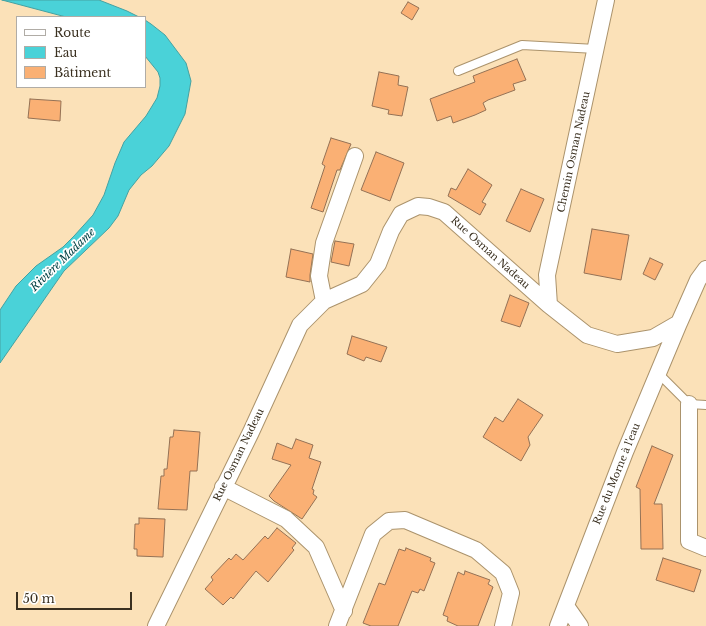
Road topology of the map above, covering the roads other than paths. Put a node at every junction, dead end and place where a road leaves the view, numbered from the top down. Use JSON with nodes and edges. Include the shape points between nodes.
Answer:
{"nodes":[{"id":1,"x":606,"y":0,"type":"edge"},
{"id":2,"x":596,"y":49,"type":"junction"},
{"id":3,"x":458,"y":71,"type":"dead end"},
{"id":4,"x":355,"y":156,"type":"dead end"},
{"id":5,"x":706,"y":269,"type":"edge"},
{"id":6,"x":324,"y":301,"type":"junction"},
{"id":7,"x":549,"y":305,"type":"junction"},
{"id":8,"x":679,"y":323,"type":"junction"},
{"id":9,"x":658,"y":373,"type":"junction"},
{"id":10,"x":689,"y":404,"type":"junction"},
{"id":11,"x":706,"y":405,"type":"edge"},
{"id":12,"x":223,"y":487,"type":"junction"},
{"id":13,"x":706,"y":548,"type":"edge"},
{"id":14,"x":566,"y":606,"type":"junction"},
{"id":15,"x":344,"y":611,"type":"junction"},
{"id":16,"x":156,"y":626,"type":"edge"},
{"id":17,"x":338,"y":626,"type":"edge"},
{"id":18,"x":503,"y":626,"type":"edge"},
{"id":19,"x":558,"y":626,"type":"edge"},
{"id":20,"x":580,"y":626,"type":"edge"}],
"edges":[{"from":1,"to":2,"type":"street","name":"Chemin Osman Nadeau"},
{"from":2,"to":3,"type":"lane","via":[[522,45]]},
{"from":2,"to":7,"type":"street","name":"Chemin Osman Nadeau","via":[[547,275]]},
{"from":4,"to":6,"type":"street","via":[[324,243],[319,276]]},
{"from":5,"to":8,"type":"street","via":[[698,280]]},
{"from":6,"to":7,"type":"street","name":"Rue Osman Nadeau","via":[[362,284],[378,264],[401,214],[418,206],[444,212]]},
{"from":6,"to":12,"type":"street","name":"Rue Osman Nadeau","via":[[300,325]]},
{"from":7,"to":8,"type":"street","name":"Rue Osman Nadeau","via":[[587,335],[617,344],[653,338]]},
{"from":8,"to":9,"type":"street","name":"Rue du Morne à l'eau"},
{"from":9,"to":10,"type":"lane"},
{"from":9,"to":14,"type":"street","name":"Rue du Morne à l'eau","via":[[624,452]]},
{"from":10,"to":11,"type":"lane"},
{"from":10,"to":13,"type":"street","via":[[689,541]]},
{"from":12,"to":15,"type":"street","via":[[286,519],[316,547]]},
{"from":12,"to":16,"type":"street","name":"Rue Osman Nadeau"},
{"from":14,"to":19,"type":"street","name":"Rue du Morne à l'eau"},
{"from":14,"to":20,"type":"street"},
{"from":15,"to":17,"type":"street"},
{"from":15,"to":18,"type":"street","via":[[373,534],[389,521],[405,520],[476,550],[504,573],[511,593]]}]}
